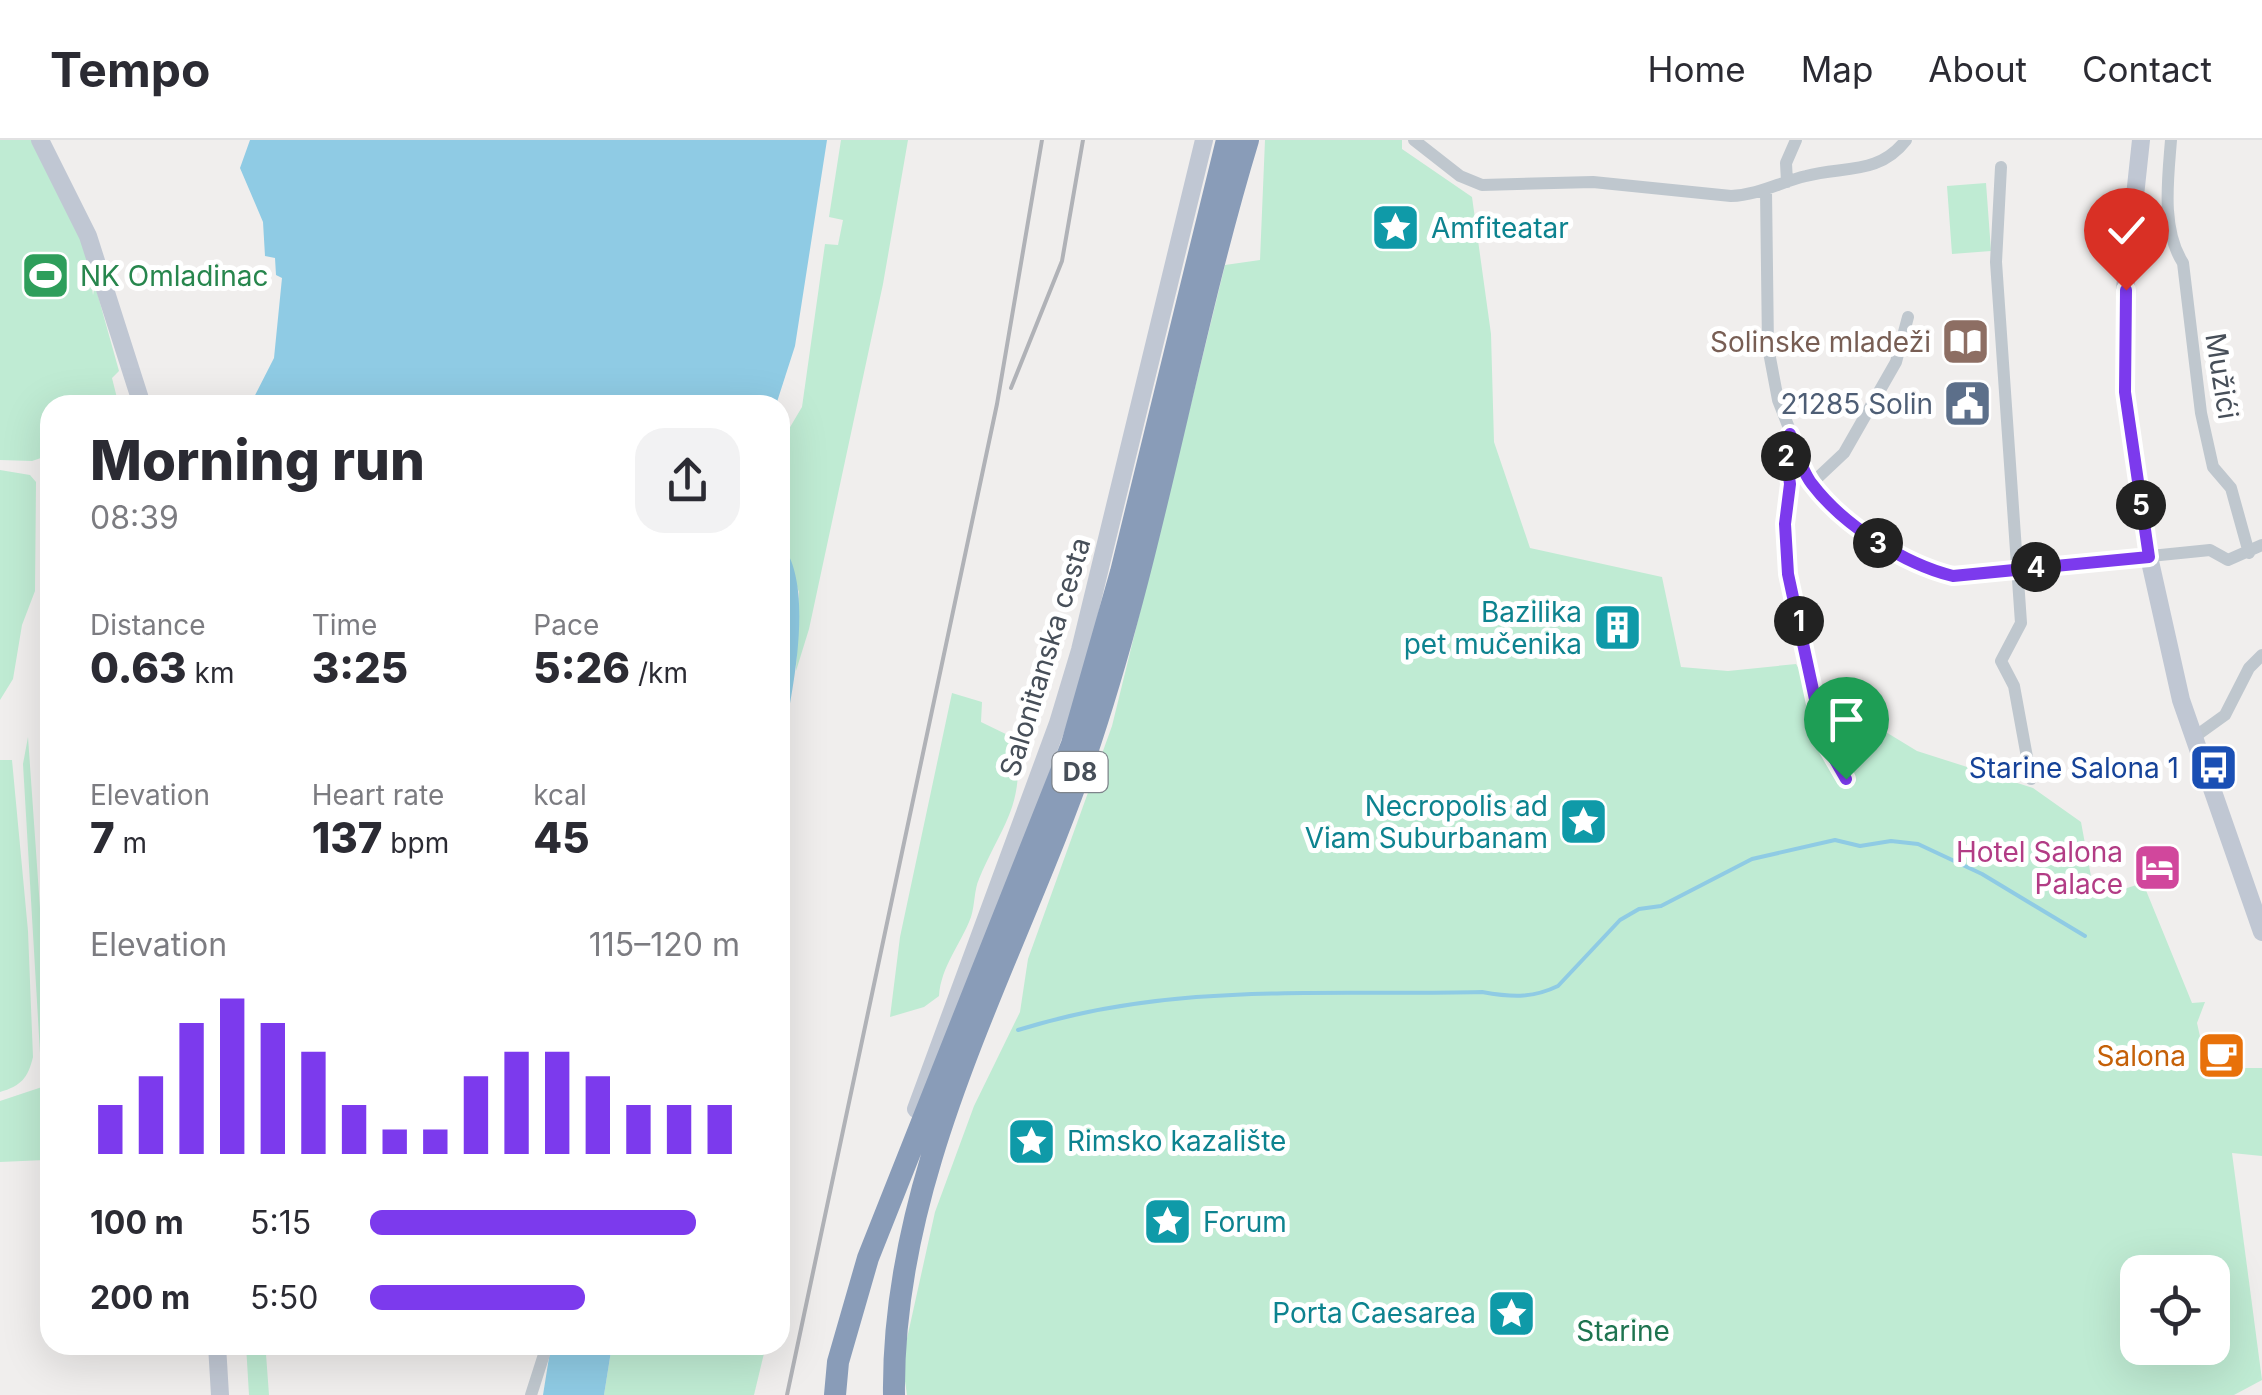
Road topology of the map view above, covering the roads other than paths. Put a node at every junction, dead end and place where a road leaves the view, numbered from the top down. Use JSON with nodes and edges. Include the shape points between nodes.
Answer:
{"nodes":[{"id":1,"x":40,"y":140,"type":"edge"},
{"id":2,"x":1204,"y":140,"type":"edge"},
{"id":3,"x":1227,"y":140,"type":"edge"},
{"id":4,"x":1248,"y":140,"type":"edge"},
{"id":5,"x":1414,"y":140,"type":"edge"},
{"id":6,"x":1796,"y":140,"type":"edge"},
{"id":7,"x":1906,"y":140,"type":"edge"},
{"id":8,"x":2141,"y":140,"type":"edge"},
{"id":9,"x":2172,"y":140,"type":"edge"},
{"id":10,"x":2001,"y":167,"type":"dead end"},
{"id":11,"x":1787,"y":182,"type":"junction"},
{"id":12,"x":1766,"y":190,"type":"junction"},
{"id":13,"x":1908,"y":317,"type":"dead end"},
{"id":14,"x":139,"y":395,"type":"edge"},
{"id":15,"x":1790,"y":434,"type":"junction"},
{"id":16,"x":1811,"y":484,"type":"junction"},
{"id":17,"x":2262,"y":545,"type":"edge"},
{"id":18,"x":2248,"y":553,"type":"junction"},
{"id":19,"x":2149,"y":557,"type":"junction"},
{"id":20,"x":2017,"y":568,"type":"junction"},
{"id":21,"x":2262,"y":655,"type":"edge"},
{"id":22,"x":2193,"y":738,"type":"junction"},
{"id":23,"x":2031,"y":778,"type":"dead end"},
{"id":24,"x":1846,"y":779,"type":"dead end"},
{"id":25,"x":2262,"y":932,"type":"edge"},
{"id":26,"x":902,"y":1176,"type":"junction"},
{"id":27,"x":218,"y":1355,"type":"edge"},
{"id":28,"x":544,"y":1355,"type":"edge"},
{"id":29,"x":220,"y":1395,"type":"edge"},
{"id":30,"x":530,"y":1395,"type":"edge"},
{"id":31,"x":835,"y":1395,"type":"edge"},
{"id":32,"x":894,"y":1395,"type":"edge"}],
"edges":[{"from":1,"to":14,"type":"main road","via":[[88,236]]},
{"from":2,"to":26,"type":"main road","name":"Salonitanska cesta","via":[[1080,650],[900,1154]]},
{"from":3,"to":26,"type":"highway","number":"D8","via":[[1072,744]]},
{"from":4,"to":32,"type":"highway","number":"D8","via":[[1091,742],[919,1199],[904,1274]]},
{"from":5,"to":12,"type":"street","via":[[1482,185],[1593,182],[1731,196]]},
{"from":6,"to":11,"type":"street","via":[[1786,162]]},
{"from":7,"to":11,"type":"street","via":[[1863,169]]},
{"from":8,"to":19,"type":"main road","via":[[2126,290],[2125,392]]},
{"from":9,"to":18,"type":"street","name":"Mužići","via":[[2167,196],[2174,250],[2183,263],[2201,413]]},
{"from":10,"to":20,"type":"street","via":[[1996,262]]},
{"from":11,"to":12,"type":"street"},
{"from":12,"to":15,"type":"street","via":[[1768,346]]},
{"from":13,"to":16,"type":"street","via":[[1896,362],[1844,453]]},
{"from":15,"to":16,"type":"street"},
{"from":15,"to":24,"type":"street","via":[[1784,442],[1788,574],[1824,741]]},
{"from":16,"to":20,"type":"street","via":[[1882,546],[1912,562],[1953,576]]},
{"from":17,"to":18,"type":"street"},
{"from":18,"to":19,"type":"street","via":[[2228,560],[2210,550]]},
{"from":19,"to":20,"type":"street"},
{"from":19,"to":22,"type":"main road"},
{"from":20,"to":23,"type":"street","via":[[2021,623],[2001,660],[2014,686]]},
{"from":21,"to":22,"type":"street","via":[[2225,715]]},
{"from":22,"to":25,"type":"main road"},
{"from":26,"to":31,"type":"highway","number":"D8","via":[[853,1302]]},
{"from":27,"to":29,"type":"main road"},
{"from":28,"to":30,"type":"street"}]}
